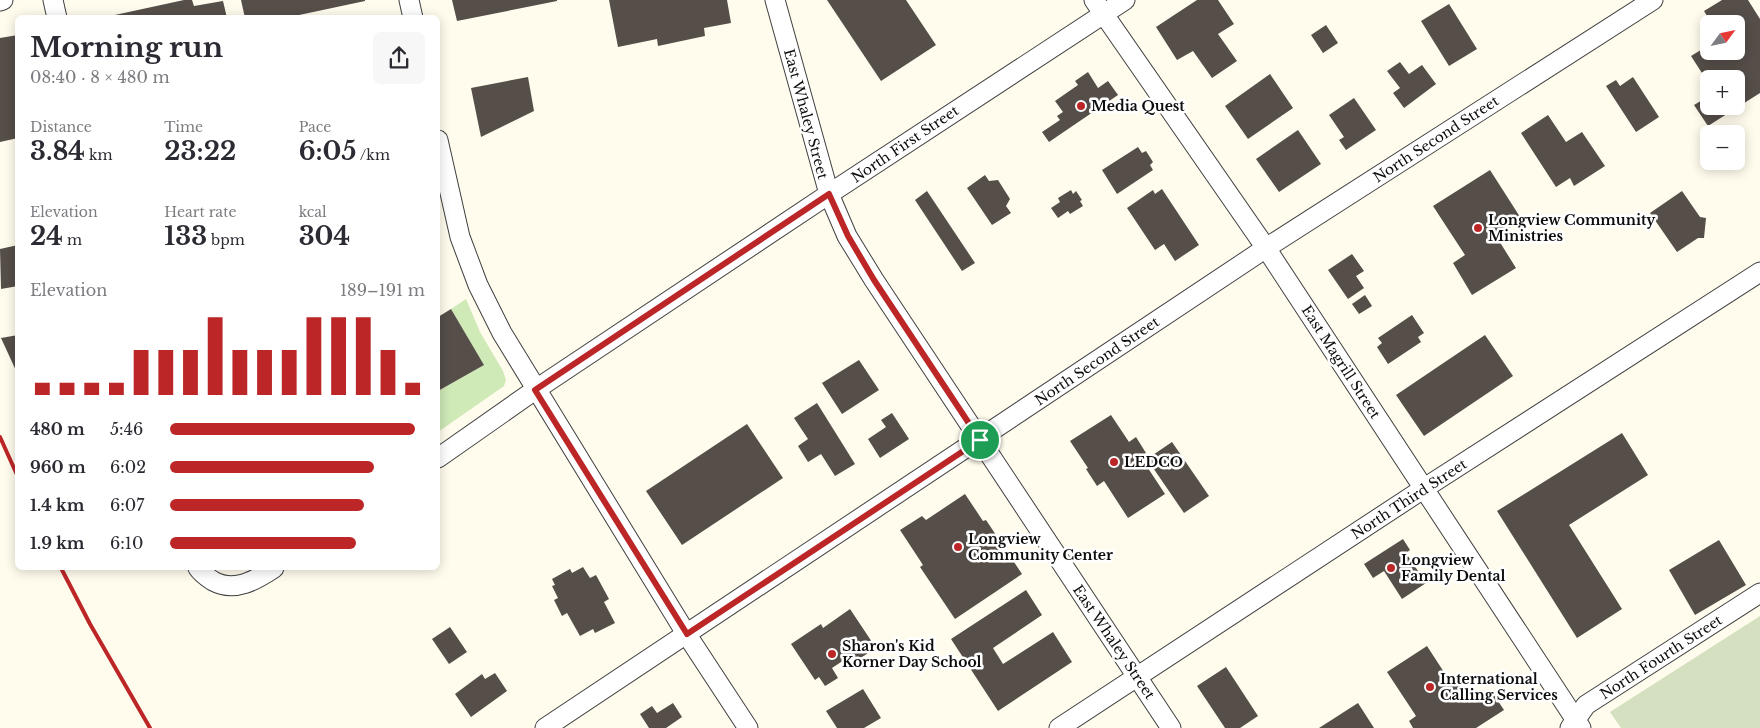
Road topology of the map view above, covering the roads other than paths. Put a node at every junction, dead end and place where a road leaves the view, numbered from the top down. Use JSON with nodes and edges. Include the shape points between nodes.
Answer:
{"nodes":[{"id":1,"x":53,"y":0,"type":"edge"},
{"id":2,"x":409,"y":0,"type":"edge"},
{"id":3,"x":775,"y":0,"type":"edge"},
{"id":4,"x":1125,"y":0,"type":"edge"},
{"id":5,"x":1653,"y":0,"type":"edge"},
{"id":6,"x":1099,"y":8,"type":"edge"},
{"id":7,"x":56,"y":15,"type":"edge"},
{"id":8,"x":412,"y":15,"type":"edge"},
{"id":9,"x":440,"y":149,"type":"edge"},
{"id":10,"x":829,"y":194,"type":"junction"},
{"id":11,"x":1266,"y":248,"type":"junction"},
{"id":12,"x":1760,"y":272,"type":"edge"},
{"id":13,"x":535,"y":390,"type":"junction"},
{"id":14,"x":980,"y":440,"type":"junction"},
{"id":15,"x":440,"y":457,"type":"edge"},
{"id":16,"x":1424,"y":488,"type":"junction"},
{"id":17,"x":200,"y":570,"type":"edge"},
{"id":18,"x":270,"y":570,"type":"edge"},
{"id":19,"x":1760,"y":593,"type":"edge"},
{"id":20,"x":687,"y":634,"type":"junction"},
{"id":21,"x":1137,"y":677,"type":"junction"},
{"id":22,"x":1576,"y":725,"type":"edge"},
{"id":23,"x":545,"y":728,"type":"edge"},
{"id":24,"x":748,"y":728,"type":"edge"},
{"id":25,"x":1059,"y":728,"type":"edge"},
{"id":26,"x":1171,"y":728,"type":"edge"}],
"edges":[{"from":1,"to":7,"type":"street"},
{"from":2,"to":8,"type":"street"},
{"from":3,"to":10,"type":"street","name":"East Whaley Street"},
{"from":4,"to":6,"type":"street","name":"North First Street"},
{"from":5,"to":11,"type":"street","name":"North Second Street"},
{"from":6,"to":10,"type":"street","name":"North First Street","via":[[974,98]]},
{"from":6,"to":11,"type":"street","name":"East Magrill Street"},
{"from":9,"to":13,"type":"street","via":[[460,237],[474,273],[502,334]]},
{"from":10,"to":13,"type":"street","name":"North First Street"},
{"from":10,"to":14,"type":"street","name":"East Whaley Street","via":[[848,236],[874,280]]},
{"from":11,"to":14,"type":"street","name":"North Second Street"},
{"from":11,"to":16,"type":"street","name":"East Magrill Street"},
{"from":12,"to":16,"type":"street","name":"North Third Street"},
{"from":13,"to":15,"type":"street","name":"North First Street"},
{"from":13,"to":20,"type":"street"},
{"from":14,"to":20,"type":"street","name":"North Second Street"},
{"from":14,"to":21,"type":"street","name":"East Whaley Street"},
{"from":16,"to":21,"type":"street","name":"North Third Street"},
{"from":16,"to":22,"type":"street","name":"East Magrill Street"},
{"from":17,"to":18,"type":"street","via":[[207,577],[231,586],[247,583]]},
{"from":19,"to":22,"type":"street","name":"North Fourth Street","via":[[1586,706]]},
{"from":20,"to":23,"type":"street","name":"North Second Street"},
{"from":20,"to":24,"type":"street"},
{"from":21,"to":25,"type":"street","name":"North Third Street"},
{"from":21,"to":26,"type":"street","name":"East Whaley Street"}]}
